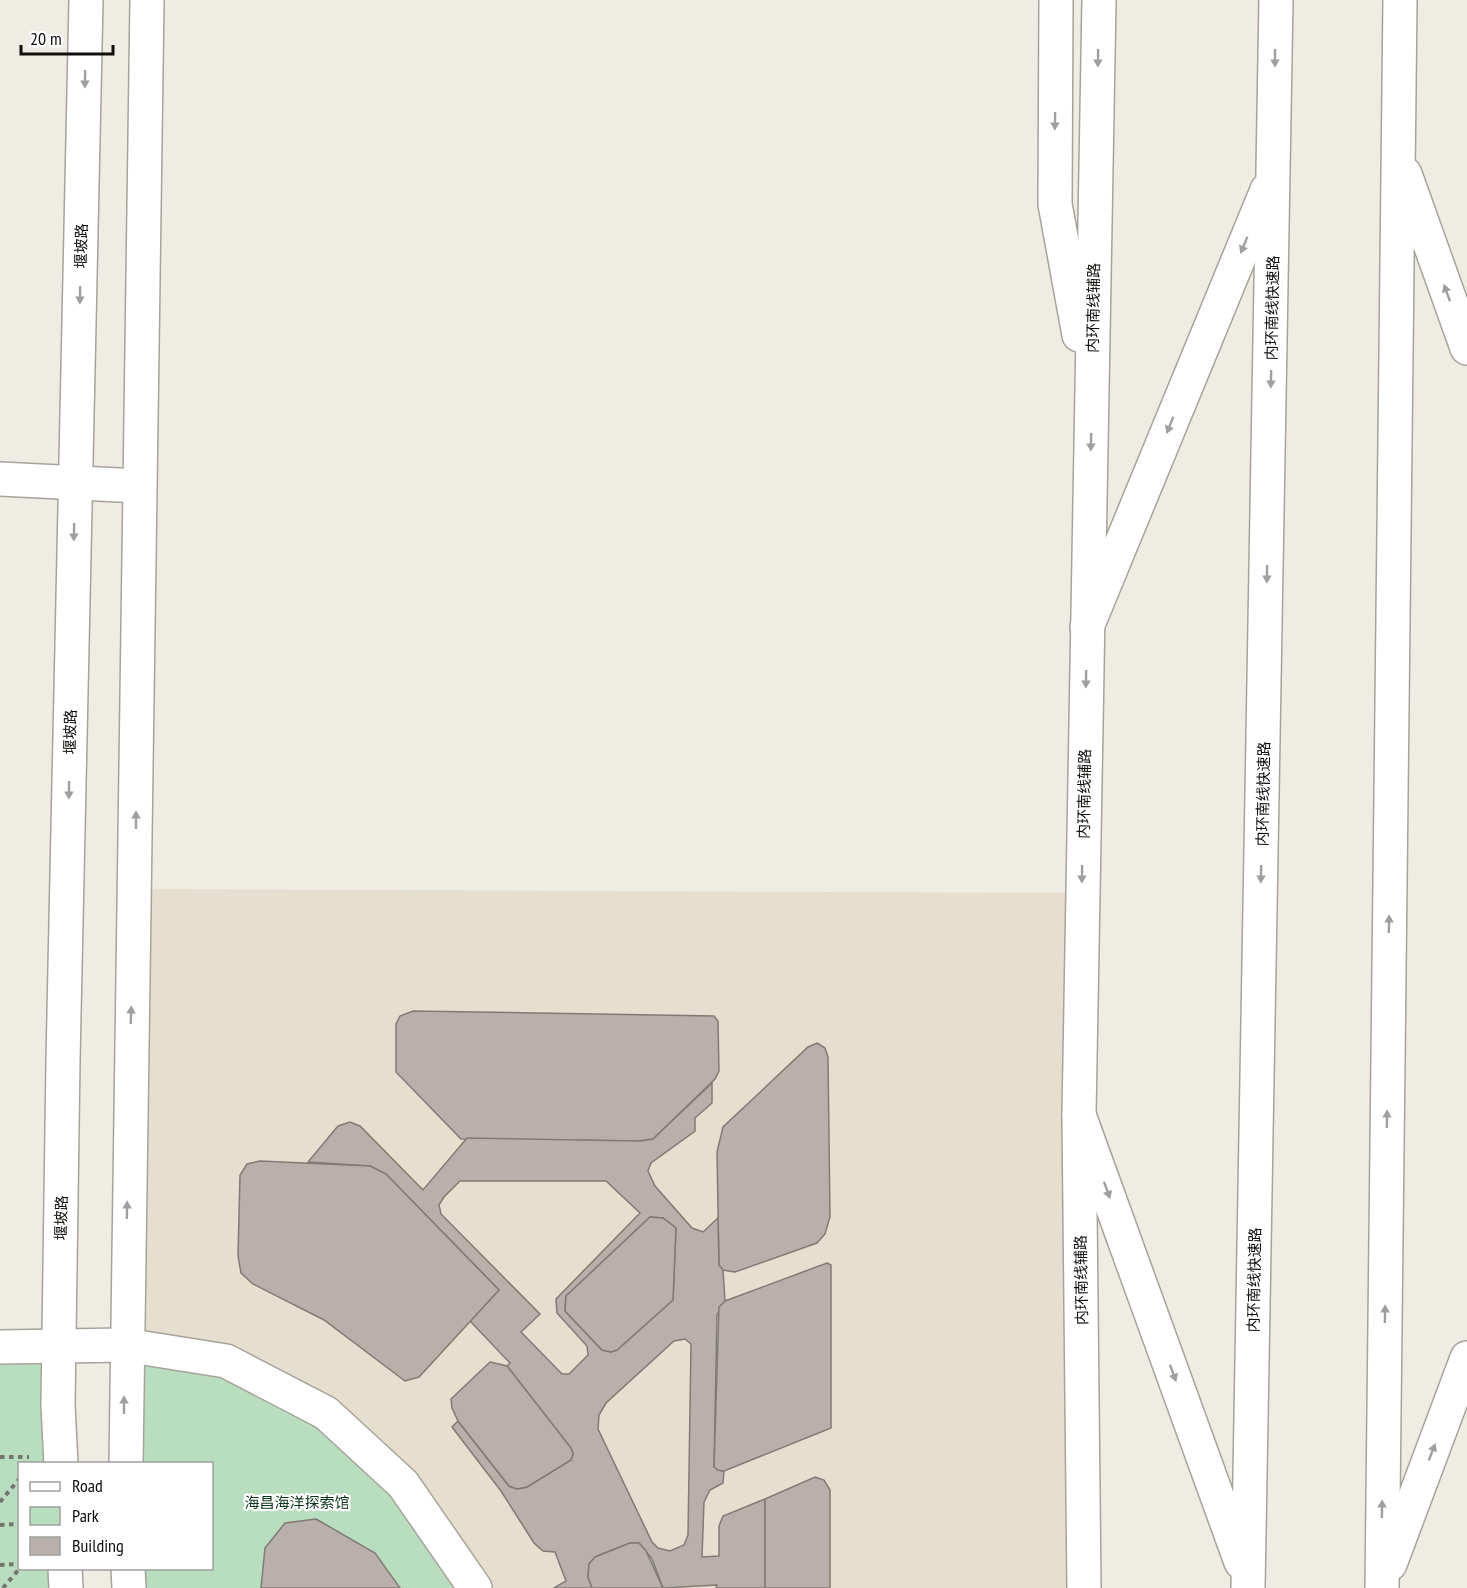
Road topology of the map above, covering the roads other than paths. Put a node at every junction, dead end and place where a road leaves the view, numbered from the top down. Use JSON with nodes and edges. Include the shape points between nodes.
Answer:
{"nodes":[{"id":1,"x":86,"y":0,"type":"edge"},
{"id":2,"x":147,"y":0,"type":"edge"},
{"id":3,"x":1056,"y":0,"type":"edge"},
{"id":4,"x":1099,"y":0,"type":"edge"},
{"id":5,"x":1276,"y":0,"type":"edge"},
{"id":6,"x":1400,"y":0,"type":"edge"},
{"id":7,"x":1398,"y":154,"type":"junction"},
{"id":8,"x":1275,"y":171,"type":"junction"},
{"id":9,"x":1467,"y":348,"type":"edge"},
{"id":10,"x":1091,"y":404,"type":"junction"},
{"id":11,"x":0,"y":479,"type":"edge"},
{"id":12,"x":76,"y":484,"type":"junction"},
{"id":13,"x":139,"y":486,"type":"junction"},
{"id":14,"x":1087,"y":627,"type":"junction"},
{"id":15,"x":1079,"y":1115,"type":"junction"},
{"id":16,"x":59,"y":1345,"type":"junction"},
{"id":17,"x":125,"y":1345,"type":"junction"},
{"id":18,"x":0,"y":1347,"type":"edge"},
{"id":19,"x":1467,"y":1358,"type":"edge"},
{"id":20,"x":61,"y":1462,"type":"edge"},
{"id":21,"x":126,"y":1462,"type":"edge"},
{"id":22,"x":65,"y":1570,"type":"edge"},
{"id":23,"x":128,"y":1570,"type":"edge"},
{"id":24,"x":1248,"y":1584,"type":"edge"},
{"id":25,"x":1382,"y":1587,"type":"edge"},
{"id":26,"x":66,"y":1588,"type":"edge"},
{"id":27,"x":129,"y":1588,"type":"edge"},
{"id":28,"x":475,"y":1588,"type":"edge"},
{"id":29,"x":1084,"y":1588,"type":"edge"}],
"edges":[{"from":1,"to":12,"type":"main road","name":"堰坡路","one_way":true},
{"from":2,"to":13,"type":"main road"},
{"from":3,"to":10,"type":"main road","one_way":true,"via":[[1054,204]]},
{"from":4,"to":10,"type":"main road","name":"内环南线辅路","one_way":true},
{"from":5,"to":8,"type":"main road","name":"内环南线快速路","one_way":true},
{"from":6,"to":7,"type":"main road"},
{"from":9,"to":7,"type":"main road","one_way":true},
{"from":25,"to":7,"type":"main road","one_way":true},
{"from":8,"to":14,"type":"main road","one_way":true},
{"from":8,"to":24,"type":"main road","name":"内环南线快速路","one_way":true},
{"from":10,"to":14,"type":"main road","name":"内环南线辅路","one_way":true},
{"from":11,"to":12,"type":"main road"},
{"from":12,"to":13,"type":"main road"},
{"from":12,"to":16,"type":"main road","name":"堰坡路","one_way":true},
{"from":17,"to":13,"type":"main road","one_way":true,"via":[[136,889]]},
{"from":14,"to":15,"type":"main road","name":"内环南线辅路","one_way":true},
{"from":15,"to":24,"type":"main road","one_way":true},
{"from":15,"to":29,"type":"main road","name":"内环南线辅路"},
{"from":16,"to":17,"type":"main road"},
{"from":16,"to":18,"type":"main road"},
{"from":16,"to":20,"type":"main road","name":"堰坡路"},
{"from":21,"to":17,"type":"main road","one_way":true},
{"from":17,"to":28,"type":"main road","via":[[226,1361],[326,1413],[403,1484]]},
{"from":25,"to":19,"type":"main road","one_way":true},
{"from":22,"to":26,"type":"main road"},
{"from":23,"to":27,"type":"main road"}]}
